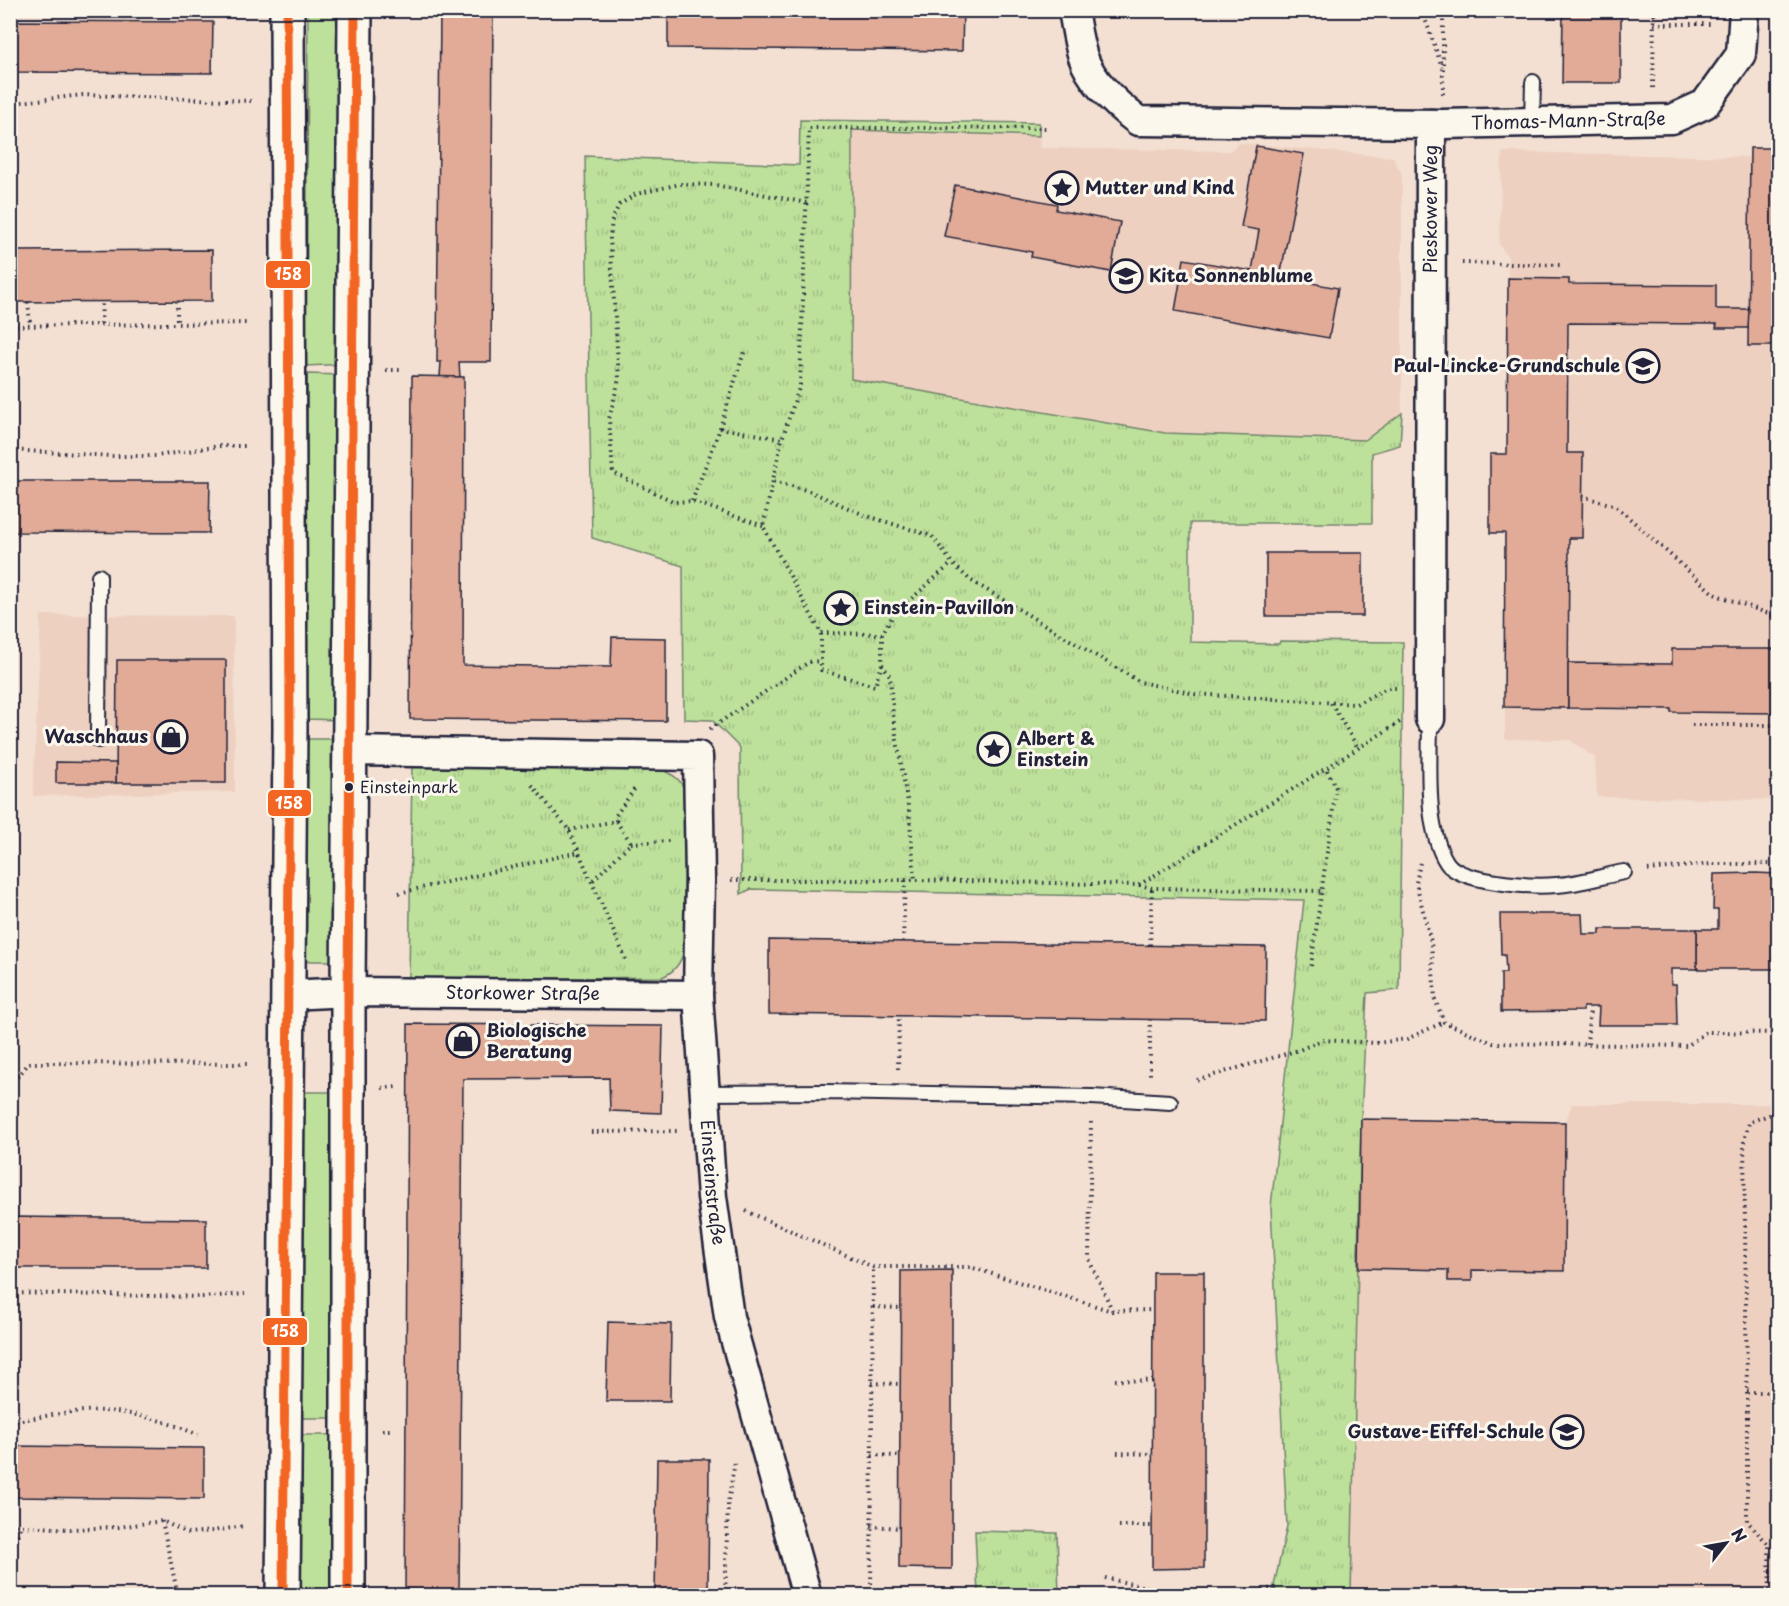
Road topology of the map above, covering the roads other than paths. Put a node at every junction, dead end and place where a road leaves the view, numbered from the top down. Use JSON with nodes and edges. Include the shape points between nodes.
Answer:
{"nodes":[{"id":1,"x":287,"y":10,"type":"edge"},
{"id":2,"x":355,"y":10,"type":"edge"},
{"id":3,"x":1073,"y":10,"type":"edge"},
{"id":4,"x":1732,"y":17,"type":"edge"},
{"id":5,"x":1533,"y":82,"type":"dead end"},
{"id":6,"x":1532,"y":122,"type":"junction"},
{"id":7,"x":1431,"y":124,"type":"junction"},
{"id":8,"x":99,"y":576,"type":"dead end"},
{"id":9,"x":1430,"y":719,"type":"joint"},
{"id":10,"x":98,"y":740,"type":"dead end"},
{"id":11,"x":349,"y":751,"type":"junction"},
{"id":12,"x":1624,"y":872,"type":"road end"},
{"id":13,"x":348,"y":992,"type":"junction"},
{"id":14,"x":289,"y":994,"type":"junction"},
{"id":15,"x":698,"y":995,"type":"junction"},
{"id":16,"x":704,"y":1094,"type":"junction"},
{"id":17,"x":1170,"y":1102,"type":"dead end"},
{"id":18,"x":283,"y":1596,"type":"edge"},
{"id":19,"x":348,"y":1596,"type":"edge"},
{"id":20,"x":807,"y":1596,"type":"edge"}],
"edges":[{"from":1,"to":14,"type":"street"},
{"from":2,"to":11,"type":"street"},
{"from":3,"to":7,"type":"street","name":"Pieskower Weg","via":[[1084,59],[1102,88],[1138,121]]},
{"from":4,"to":6,"type":"street","name":"Thomas-Mann-Straße","via":[[1741,54],[1705,104],[1672,119]]},
{"from":5,"to":6,"type":"lane"},
{"from":6,"to":7,"type":"street","name":"Thomas-Mann-Straße"},
{"from":7,"to":9,"type":"street","name":"Pieskower Weg"},
{"from":8,"to":10,"type":"lane"},
{"from":9,"to":12,"type":"lane","via":[[1436,839],[1448,864],[1457,872],[1491,882],[1557,885]]},
{"from":11,"to":13,"type":"street"},
{"from":11,"to":15,"type":"street","name":"Einsteinstraße","via":[[698,756]]},
{"from":13,"to":14,"type":"street","name":"Storkower Straße"},
{"from":13,"to":15,"type":"street","name":"Storkower Straße"},
{"from":13,"to":19,"type":"street"},
{"from":14,"to":18,"type":"street"},
{"from":15,"to":16,"type":"street","name":"Einsteinstraße"},
{"from":16,"to":17,"type":"lane","via":[[825,1092]]},
{"from":16,"to":20,"type":"street","name":"Einsteinstraße","via":[[712,1197],[729,1317]]}]}
